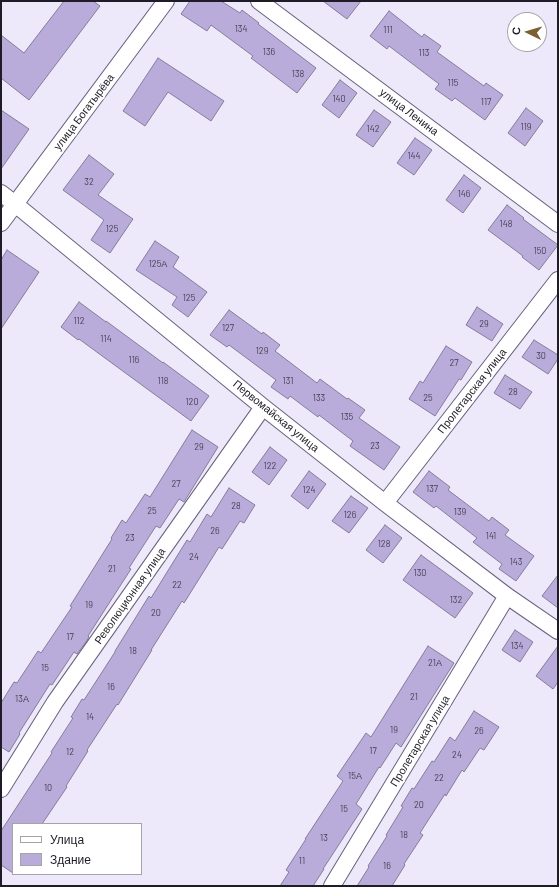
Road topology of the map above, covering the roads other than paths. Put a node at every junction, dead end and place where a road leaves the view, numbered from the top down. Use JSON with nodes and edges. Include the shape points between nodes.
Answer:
{"nodes":[{"id":1,"x":166,"y":1,"type":"edge"},
{"id":2,"x":259,"y":1,"type":"edge"},
{"id":3,"x":1,"y":193,"type":"edge"},
{"id":4,"x":15,"y":204,"type":"junction"},
{"id":5,"x":1,"y":223,"type":"edge"},
{"id":6,"x":558,"y":224,"type":"edge"},
{"id":7,"x":558,"y":280,"type":"edge"},
{"id":8,"x":263,"y":407,"type":"junction"},
{"id":9,"x":385,"y":503,"type":"junction"},
{"id":10,"x":507,"y":596,"type":"junction"},
{"id":11,"x":558,"y":631,"type":"edge"},
{"id":12,"x":1,"y":789,"type":"edge"},
{"id":13,"x":332,"y":886,"type":"edge"}],
"edges":[{"from":1,"to":4,"type":"street","name":"улица Богатырёва"},
{"from":2,"to":6,"type":"street","name":"улица Ленина"},
{"from":3,"to":4,"type":"street","name":"Первомайская улица"},
{"from":4,"to":5,"type":"street","name":"улица Богатырёва"},
{"from":4,"to":8,"type":"street","name":"Первомайская улица"},
{"from":7,"to":9,"type":"street","name":"Пролетарская улица"},
{"from":8,"to":9,"type":"street","name":"Первомайская улица"},
{"from":8,"to":12,"type":"street","name":"Революционная улица","via":[[55,702]]},
{"from":9,"to":10,"type":"street","name":"Первомайская улица"},
{"from":10,"to":11,"type":"street","name":"Первомайская улица"},
{"from":10,"to":13,"type":"street","name":"Пролетарская улица"}]}
